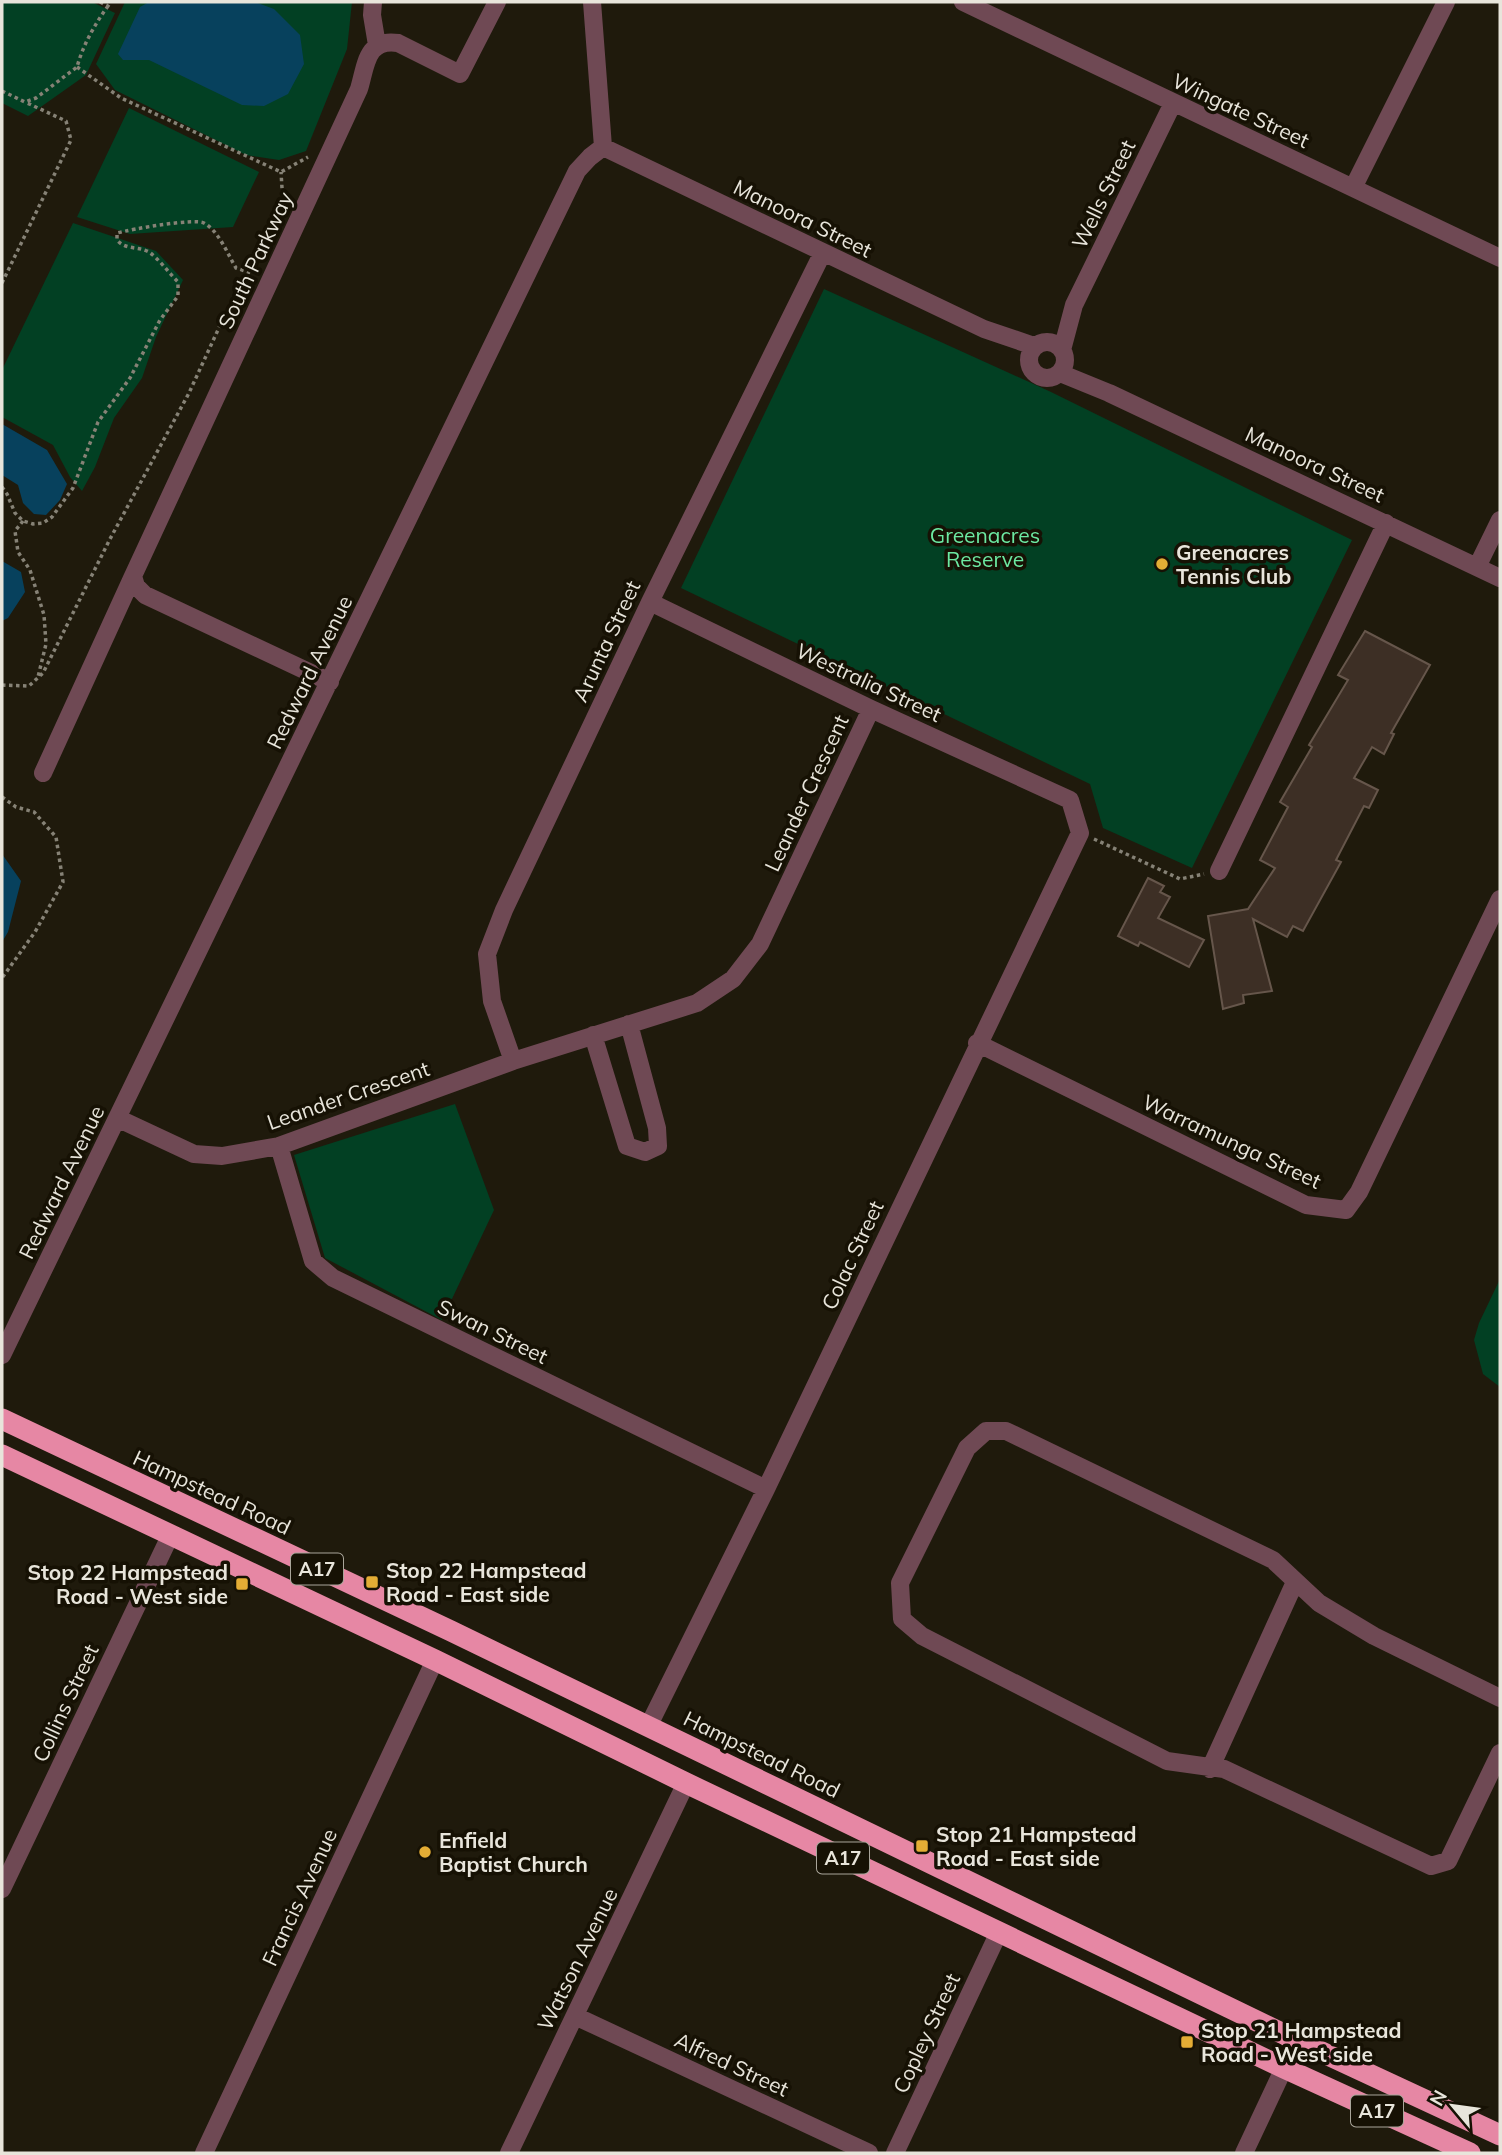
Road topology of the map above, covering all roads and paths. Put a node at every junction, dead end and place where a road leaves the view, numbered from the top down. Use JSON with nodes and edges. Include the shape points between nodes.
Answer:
{"nodes":[{"id":1,"x":100,"y":2,"type":"edge"},
{"id":2,"x":373,"y":2,"type":"edge"},
{"id":3,"x":497,"y":2,"type":"edge"},
{"id":4,"x":592,"y":2,"type":"edge"},
{"id":5,"x":963,"y":2,"type":"edge"},
{"id":6,"x":1446,"y":2,"type":"edge"},
{"id":7,"x":110,"y":4,"type":"edge"},
{"id":8,"x":377,"y":45,"type":"junction"},
{"id":9,"x":77,"y":68,"type":"junction"},
{"id":10,"x":2,"y":91,"type":"edge"},
{"id":11,"x":25,"y":102,"type":"junction"},
{"id":12,"x":1173,"y":103,"type":"junction"},
{"id":13,"x":603,"y":147,"type":"junction"},
{"id":14,"x":326,"y":162,"type":"junction"},
{"id":15,"x":281,"y":172,"type":"junction"},
{"id":16,"x":1353,"y":188,"type":"junction"},
{"id":17,"x":823,"y":252,"type":"junction"},
{"id":18,"x":1500,"y":258,"type":"edge"},
{"id":19,"x":251,"y":273,"type":"junction"},
{"id":20,"x":2,"y":283,"type":"edge"},
{"id":21,"x":1073,"y":305,"type":"junction"},
{"id":22,"x":1036,"y":349,"type":"junction"},
{"id":23,"x":1062,"y":361,"type":"junction"},
{"id":24,"x":2,"y":487,"type":"edge"},
{"id":25,"x":1500,"y":520,"type":"edge"},
{"id":26,"x":23,"y":521,"type":"junction"},
{"id":27,"x":1386,"y":523,"type":"junction"},
{"id":28,"x":1477,"y":568,"type":"junction"},
{"id":29,"x":133,"y":576,"type":"junction"},
{"id":30,"x":1500,"y":578,"type":"edge"},
{"id":31,"x":650,"y":602,"type":"junction"},
{"id":32,"x":38,"y":677,"type":"junction"},
{"id":33,"x":330,"y":682,"type":"junction"},
{"id":34,"x":2,"y":685,"type":"edge"},
{"id":35,"x":871,"y":709,"type":"junction"},
{"id":36,"x":43,"y":773,"type":"dead end"},
{"id":37,"x":2,"y":797,"type":"edge"},
{"id":38,"x":1080,"y":833,"type":"junction"},
{"id":39,"x":1219,"y":871,"type":"joint"},
{"id":40,"x":1500,"y":899,"type":"edge"},
{"id":41,"x":2,"y":978,"type":"edge"},
{"id":42,"x":629,"y":1024,"type":"junction"},
{"id":43,"x":593,"y":1035,"type":"junction"},
{"id":44,"x":977,"y":1044,"type":"junction"},
{"id":45,"x":513,"y":1061,"type":"junction"},
{"id":46,"x":117,"y":1118,"type":"junction"},
{"id":47,"x":279,"y":1146,"type":"junction"},
{"id":48,"x":2,"y":1355,"type":"edge"},
{"id":49,"x":2,"y":1419,"type":"edge"},
{"id":50,"x":2,"y":1455,"type":"edge"},
{"id":51,"x":766,"y":1489,"type":"junction"},
{"id":52,"x":184,"y":1507,"type":"junction"},
{"id":53,"x":170,"y":1536,"type":"junction"},
{"id":54,"x":1295,"y":1582,"type":"junction"},
{"id":55,"x":451,"y":1631,"type":"junction"},
{"id":56,"x":435,"y":1660,"type":"junction"},
{"id":57,"x":1500,"y":1698,"type":"edge"},
{"id":58,"x":648,"y":1727,"type":"junction"},
{"id":59,"x":701,"y":1752,"type":"junction"},
{"id":60,"x":1500,"y":1753,"type":"edge"},
{"id":61,"x":633,"y":1756,"type":"junction"},
{"id":62,"x":1210,"y":1769,"type":"junction"},
{"id":63,"x":686,"y":1783,"type":"junction"},
{"id":64,"x":2,"y":1889,"type":"edge"},
{"id":65,"x":1013,"y":1902,"type":"junction"},
{"id":66,"x":999,"y":1933,"type":"junction"},
{"id":67,"x":575,"y":2016,"type":"junction"},
{"id":68,"x":1298,"y":2041,"type":"junction"},
{"id":69,"x":1284,"y":2068,"type":"junction"},
{"id":70,"x":1500,"y":2135,"type":"edge"},
{"id":71,"x":204,"y":2153,"type":"edge"},
{"id":72,"x":509,"y":2153,"type":"edge"},
{"id":73,"x":869,"y":2153,"type":"edge"},
{"id":74,"x":895,"y":2153,"type":"edge"},
{"id":75,"x":1244,"y":2153,"type":"edge"},
{"id":76,"x":1470,"y":2153,"type":"edge"}],
"edges":[{"from":1,"to":7,"type":"path"},
{"from":2,"to":8,"type":"street"},
{"from":3,"to":8,"type":"street","via":[[460,74],[398,43]]},
{"from":4,"to":13,"type":"street"},
{"from":5,"to":12,"type":"street","name":"Wingate Street"},
{"from":6,"to":16,"type":"street"},
{"from":7,"to":9,"type":"path","via":[[96,22]]},
{"from":8,"to":14,"type":"street","name":"South Parkway","via":[[367,57],[359,89]]},
{"from":9,"to":11,"type":"path"},
{"from":9,"to":15,"type":"path","via":[[121,98]]},
{"from":10,"to":11,"type":"path"},
{"from":11,"to":20,"type":"path","via":[[66,121],[71,140]]},
{"from":12,"to":16,"type":"street","name":"Wingate Street"},
{"from":12,"to":21,"type":"street","name":"Wells Street"},
{"from":13,"to":17,"type":"street","name":"Manoora Street"},
{"from":13,"to":33,"type":"street","name":"Redward Avenue","via":[[577,171]]},
{"from":14,"to":15,"type":"path","via":[[312,155]]},
{"from":14,"to":29,"type":"street","name":"South Parkway"},
{"from":15,"to":19,"type":"path","via":[[283,204]]},
{"from":16,"to":18,"type":"street","name":"Wingate Street"},
{"from":17,"to":22,"type":"street","name":"Manoora Street","via":[[984,330]]},
{"from":17,"to":31,"type":"street","name":"Arunta Street"},
{"from":19,"to":26,"type":"path","via":[[236,268],[204,223],[190,220],[117,233],[121,245],[148,252],[178,282],[178,296],[130,378],[97,422],[68,496],[43,523]]},
{"from":19,"to":32,"type":"path"},
{"from":21,"to":22,"type":"street","name":"Wells Street"},
{"from":21,"to":23,"type":"street","name":"Wells Street"},
{"from":22,"to":23,"type":"street","via":[[1053,343]]},
{"from":22,"to":23,"type":"street","via":[[1031,371],[1037,376],[1049,379]]},
{"from":23,"to":27,"type":"street","name":"Manoora Street","via":[[1109,393]]},
{"from":24,"to":26,"type":"path"},
{"from":25,"to":28,"type":"street"},
{"from":26,"to":32,"type":"path","via":[[15,531],[18,552],[30,569],[44,615],[46,644]]},
{"from":27,"to":28,"type":"street","name":"Manoora Street"},
{"from":27,"to":39,"type":"street"},
{"from":28,"to":30,"type":"street","name":"Manoora Street"},
{"from":29,"to":33,"type":"street","via":[[135,586],[145,595]]},
{"from":29,"to":36,"type":"street","name":"South Parkway"},
{"from":31,"to":35,"type":"street","name":"Westralia Street"},
{"from":31,"to":45,"type":"street","name":"Arunta Street","via":[[487,954],[492,1000]]},
{"from":32,"to":34,"type":"path","via":[[29,686]]},
{"from":33,"to":46,"type":"street","name":"Redward Avenue"},
{"from":35,"to":38,"type":"street","name":"Westralia Street","via":[[1070,800]]},
{"from":35,"to":42,"type":"street","name":"Leander Crescent","via":[[753,953],[733,979],[697,1003]]},
{"from":37,"to":41,"type":"path","via":[[34,812],[56,837],[62,882],[35,932]]},
{"from":38,"to":39,"type":"path","via":[[1180,879]]},
{"from":38,"to":44,"type":"street","name":"Colac Street"},
{"from":40,"to":44,"type":"street","name":"Warramunga Street","via":[[1359,1192],[1346,1210],[1306,1205]]},
{"from":42,"to":43,"type":"street","name":"Leander Crescent"},
{"from":42,"to":43,"type":"street","via":[[657,1128],[659,1146],[645,1153],[627,1146]]},
{"from":43,"to":45,"type":"street","name":"Leander Crescent"},
{"from":44,"to":51,"type":"street","name":"Colac Street"},
{"from":45,"to":47,"type":"street","name":"Leander Crescent"},
{"from":46,"to":47,"type":"street","name":"Leander Crescent","via":[[194,1154],[222,1156]]},
{"from":46,"to":48,"type":"street","name":"Redward Avenue"},
{"from":47,"to":51,"type":"street","name":"Swan Street","via":[[313,1261],[333,1278]]},
{"from":49,"to":52,"type":"highway","name":"Hampstead Road","number":"A17"},
{"from":50,"to":53,"type":"highway","number":"A17"},
{"from":51,"to":58,"type":"street","name":"Colac Street"},
{"from":52,"to":53,"type":"highway"},
{"from":52,"to":55,"type":"highway","name":"Hampstead Road","number":"A17"},
{"from":53,"to":56,"type":"highway","number":"A17"},
{"from":53,"to":64,"type":"street","name":"Collins Street"},
{"from":54,"to":57,"type":"street","via":[[1319,1603],[1374,1636]]},
{"from":54,"to":62,"type":"street"},
{"from":54,"to":62,"type":"street","via":[[1273,1560],[1006,1431],[986,1431],[967,1448],[900,1583],[902,1619],[922,1636],[1167,1761]]},
{"from":55,"to":56,"type":"highway"},
{"from":55,"to":58,"type":"highway","name":"Hampstead Road","number":"A17"},
{"from":56,"to":61,"type":"highway","number":"A17"},
{"from":56,"to":71,"type":"street","name":"Francis Avenue"},
{"from":58,"to":59,"type":"highway","name":"Hampstead Road","number":"A17"},
{"from":58,"to":61,"type":"highway"},
{"from":59,"to":63,"type":"highway"},
{"from":59,"to":65,"type":"highway","name":"Hampstead Road","number":"A17"},
{"from":60,"to":62,"type":"street","via":[[1448,1861],[1431,1866],[1224,1769]]},
{"from":61,"to":63,"type":"highway","number":"A17"},
{"from":63,"to":66,"type":"highway","number":"A17"},
{"from":63,"to":67,"type":"street","name":"Watson Avenue"},
{"from":65,"to":66,"type":"highway"},
{"from":65,"to":68,"type":"highway","name":"Hampstead Road","number":"A17"},
{"from":66,"to":69,"type":"highway","number":"A17"},
{"from":66,"to":74,"type":"street","name":"Copley Street"},
{"from":67,"to":72,"type":"street","name":"Watson Avenue"},
{"from":67,"to":73,"type":"street","name":"Alfred Street"},
{"from":68,"to":69,"type":"highway"},
{"from":68,"to":70,"type":"highway","name":"Hampstead Road","number":"A17"},
{"from":69,"to":75,"type":"street"},
{"from":69,"to":76,"type":"highway","number":"A17"}]}
